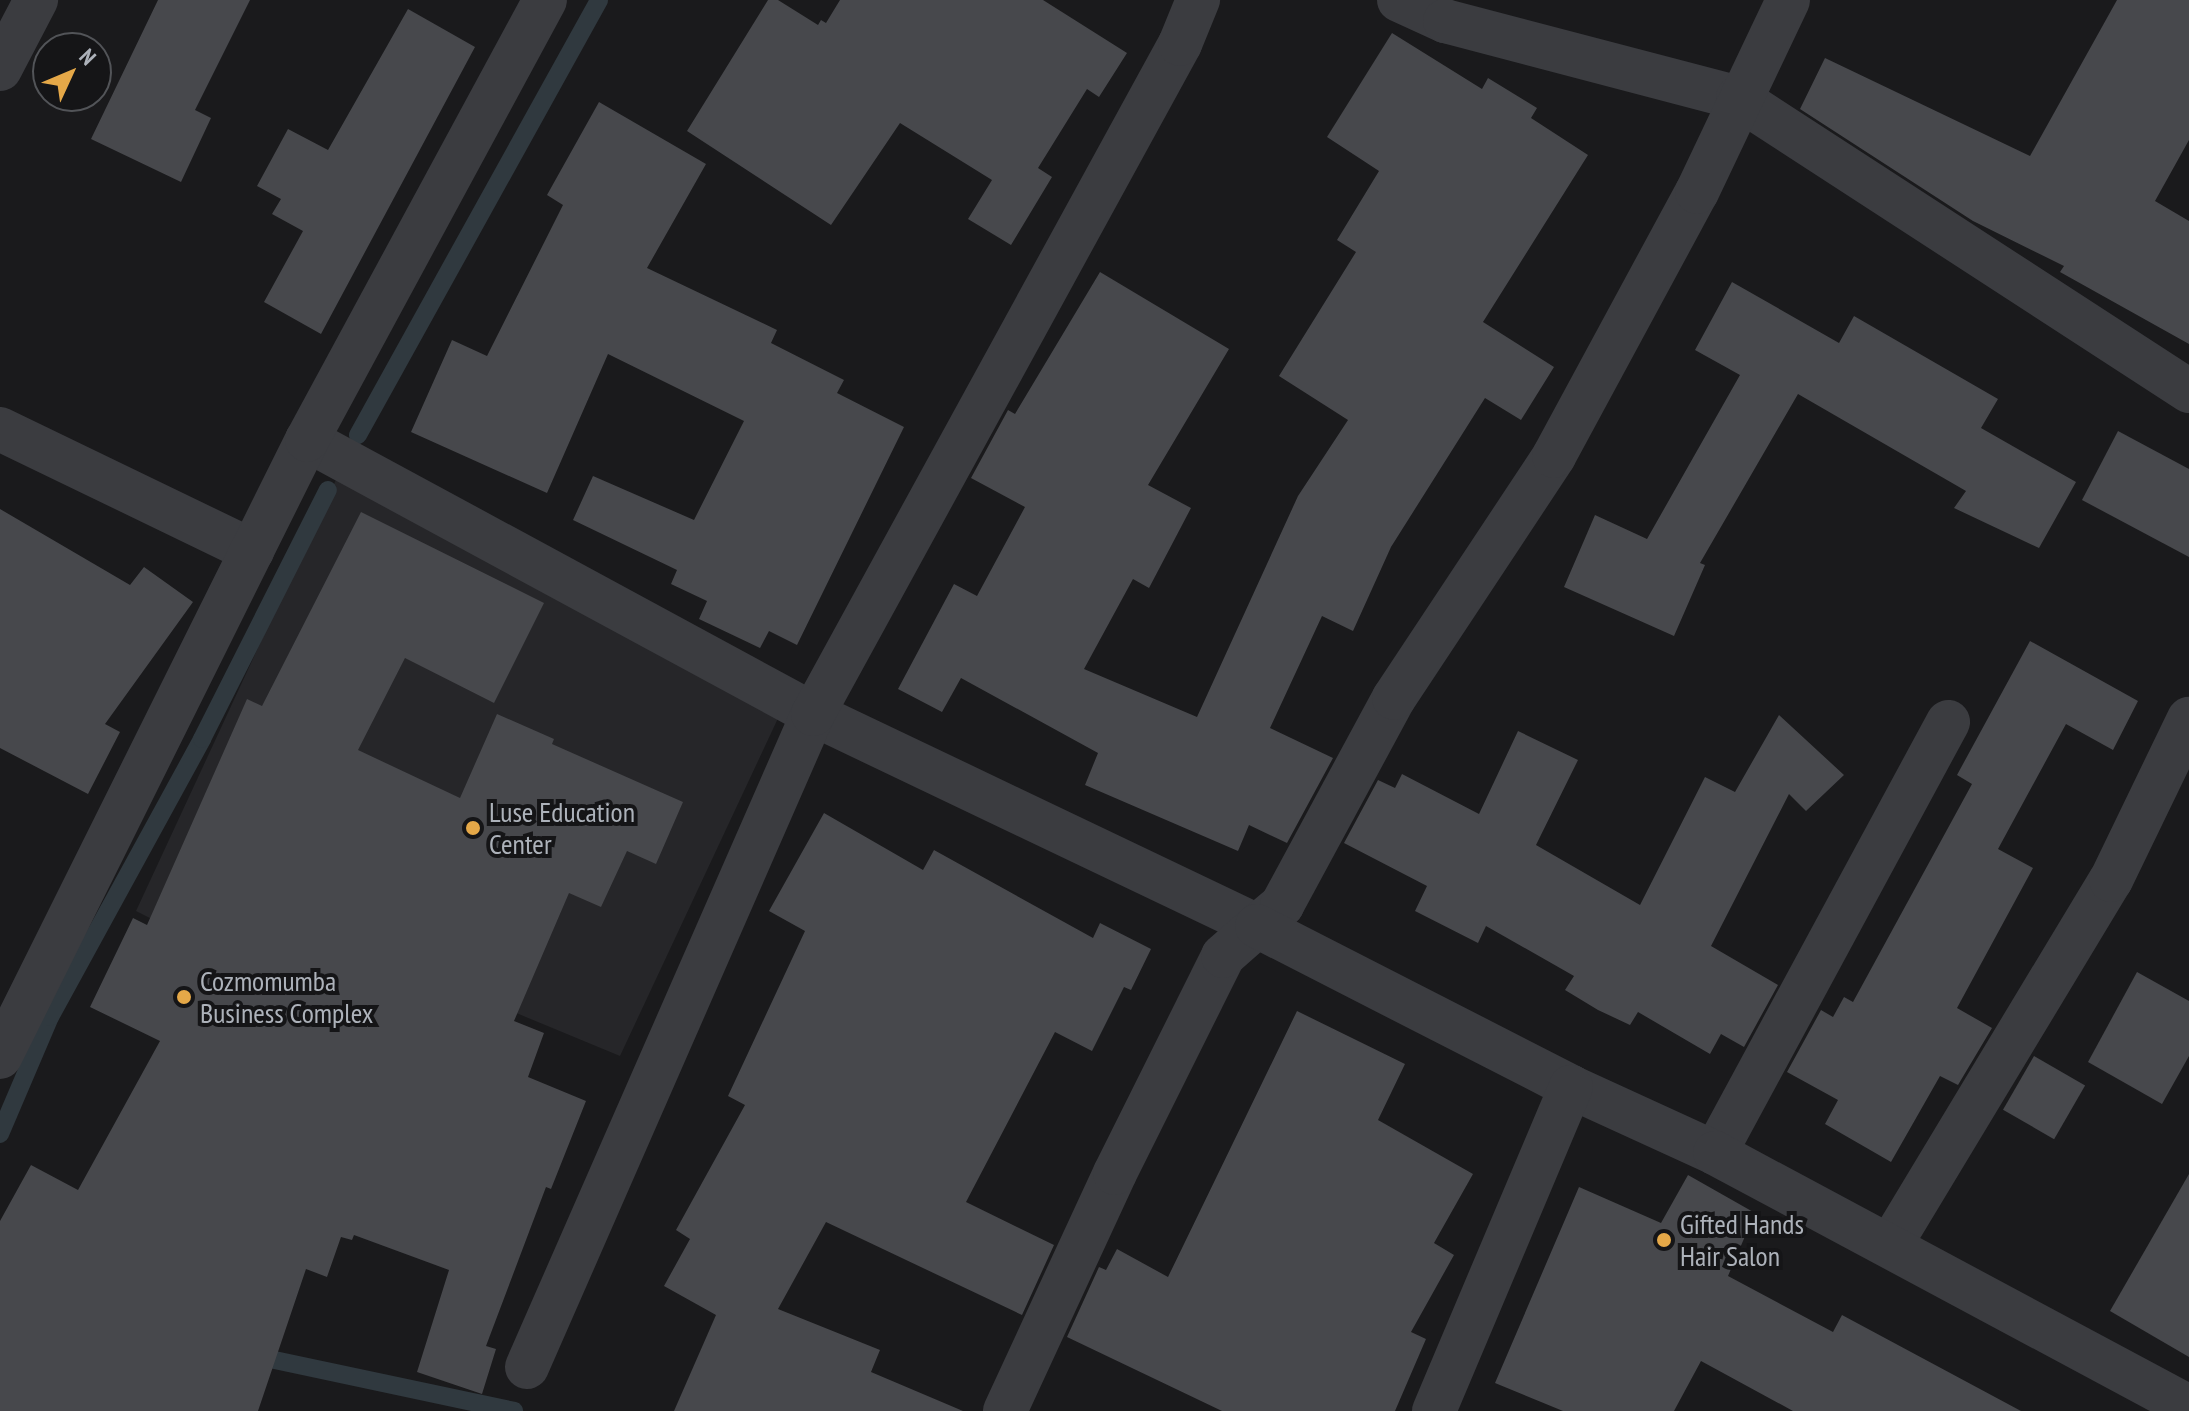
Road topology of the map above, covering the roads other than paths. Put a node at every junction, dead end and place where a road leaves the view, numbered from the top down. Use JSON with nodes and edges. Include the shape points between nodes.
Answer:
{"nodes":[{"id":1,"x":36,"y":0,"type":"edge"},
{"id":2,"x":545,"y":0,"type":"edge"},
{"id":3,"x":1198,"y":0,"type":"edge"},
{"id":4,"x":1399,"y":0,"type":"edge"},
{"id":5,"x":1788,"y":0,"type":"edge"},
{"id":6,"x":0,"y":69,"type":"edge"},
{"id":7,"x":1738,"y":98,"type":"junction"},
{"id":8,"x":2189,"y":391,"type":"edge"},
{"id":9,"x":0,"y":429,"type":"edge"},
{"id":10,"x":307,"y":440,"type":"junction"},
{"id":11,"x":252,"y":551,"type":"junction"},
{"id":12,"x":813,"y":714,"type":"junction"},
{"id":13,"x":2189,"y":719,"type":"edge"},
{"id":14,"x":1948,"y":722,"type":"dead end"},
{"id":15,"x":1257,"y":926,"type":"junction"},
{"id":16,"x":0,"y":1057,"type":"edge"},
{"id":17,"x":1571,"y":1087,"type":"junction"},
{"id":18,"x":1715,"y":1153,"type":"junction"},
{"id":19,"x":1891,"y":1244,"type":"junction"},
{"id":20,"x":527,"y":1367,"type":"dead end"},
{"id":21,"x":2189,"y":1407,"type":"edge"},
{"id":22,"x":1005,"y":1411,"type":"edge"},
{"id":23,"x":1434,"y":1411,"type":"edge"}],
"edges":[{"from":1,"to":6,"type":"street"},
{"from":2,"to":10,"type":"street"},
{"from":3,"to":12,"type":"street","via":[[1180,44]]},
{"from":4,"to":7,"type":"street","via":[[1445,21]]},
{"from":5,"to":7,"type":"street"},
{"from":7,"to":8,"type":"street"},
{"from":7,"to":15,"type":"street","via":[[1697,192],[1554,456],[1394,698],[1282,905]]},
{"from":9,"to":11,"type":"street"},
{"from":10,"to":11,"type":"street"},
{"from":10,"to":12,"type":"street"},
{"from":11,"to":16,"type":"street"},
{"from":12,"to":15,"type":"street"},
{"from":12,"to":20,"type":"street"},
{"from":13,"to":19,"type":"street","via":[[2111,880]]},
{"from":14,"to":18,"type":"street"},
{"from":15,"to":17,"type":"street"},
{"from":15,"to":22,"type":"street","via":[[1223,956]]},
{"from":17,"to":18,"type":"street"},
{"from":17,"to":23,"type":"street"},
{"from":18,"to":19,"type":"street"},
{"from":19,"to":21,"type":"street"}]}
